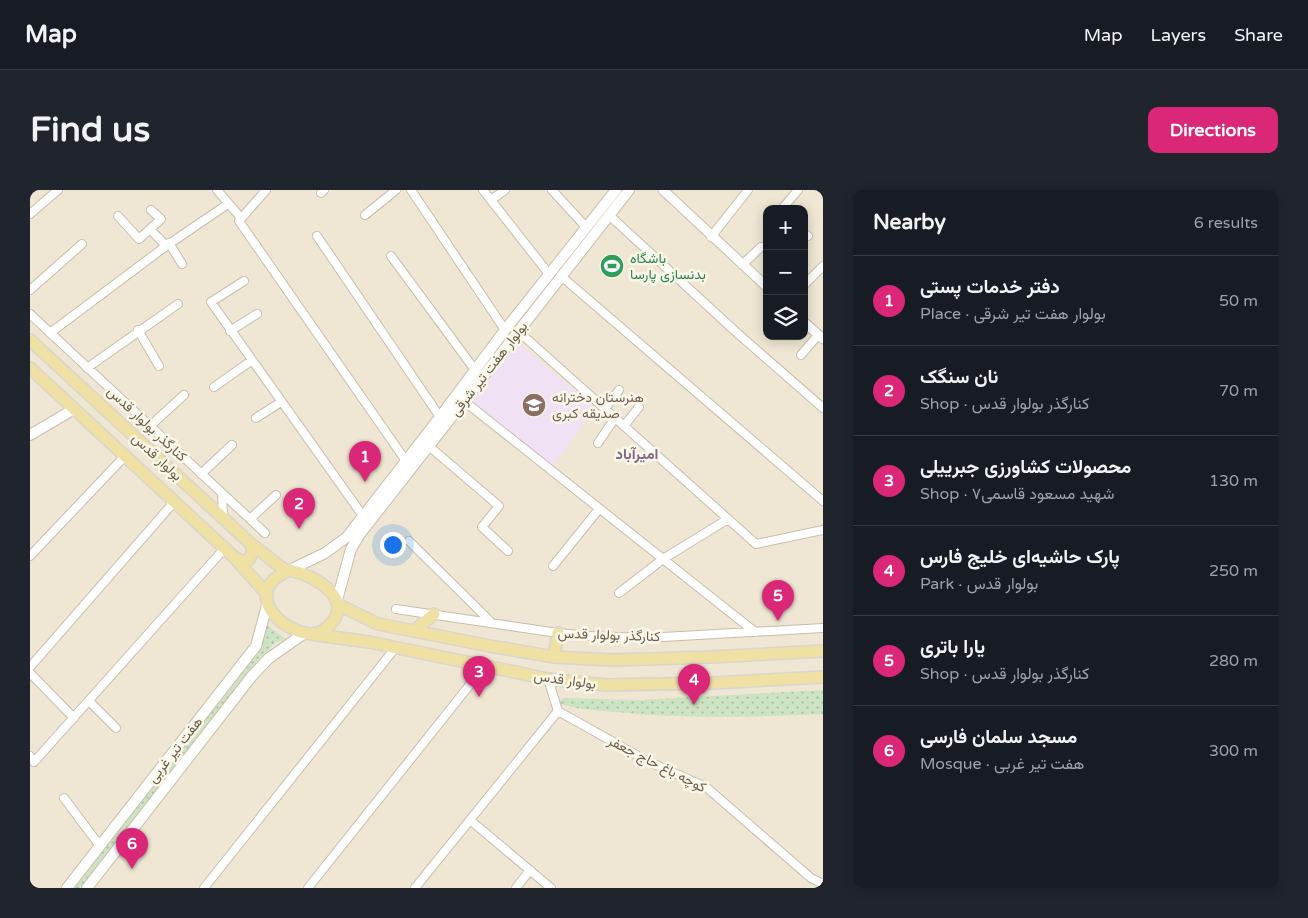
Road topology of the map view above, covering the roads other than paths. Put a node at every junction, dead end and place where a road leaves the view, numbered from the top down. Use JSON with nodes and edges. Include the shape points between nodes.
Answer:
{"nodes":[{"id":1,"x":58,"y":190,"type":"edge"},
{"id":2,"x":217,"y":190,"type":"edge"},
{"id":3,"x":266,"y":190,"type":"edge"},
{"id":4,"x":396,"y":190,"type":"edge"},
{"id":5,"x":411,"y":190,"type":"edge"},
{"id":6,"x":483,"y":190,"type":"edge"},
{"id":7,"x":505,"y":190,"type":"edge"},
{"id":8,"x":552,"y":190,"type":"edge"},
{"id":9,"x":616,"y":190,"type":"edge"},
{"id":10,"x":629,"y":190,"type":"edge"},
{"id":11,"x":663,"y":190,"type":"edge"},
{"id":12,"x":748,"y":190,"type":"edge"},
{"id":13,"x":798,"y":190,"type":"edge"},
{"id":14,"x":491,"y":200,"type":"junction"},
{"id":15,"x":228,"y":204,"type":"junction"},
{"id":16,"x":785,"y":205,"type":"edge"},
{"id":17,"x":152,"y":210,"type":"dead end"},
{"id":18,"x":30,"y":214,"type":"edge"},
{"id":19,"x":365,"y":215,"type":"dead end"},
{"id":20,"x":609,"y":215,"type":"junction"},
{"id":21,"x":118,"y":216,"type":"dead end"},
{"id":22,"x":240,"y":220,"type":"junction"},
{"id":23,"x":586,"y":227,"type":"junction"},
{"id":24,"x":150,"y":229,"type":"junction"},
{"id":25,"x":317,"y":236,"type":"dead end"},
{"id":26,"x":711,"y":237,"type":"junction"},
{"id":27,"x":82,"y":244,"type":"dead end"},
{"id":28,"x":167,"y":244,"type":"junction"},
{"id":29,"x":761,"y":247,"type":"dead end"},
{"id":30,"x":391,"y":256,"type":"dead end"},
{"id":31,"x":182,"y":264,"type":"dead end"},
{"id":32,"x":742,"y":265,"type":"junction"},
{"id":33,"x":823,"y":266,"type":"edge"},
{"id":34,"x":549,"y":274,"type":"junction"},
{"id":35,"x":562,"y":276,"type":"junction"},
{"id":36,"x":244,"y":280,"type":"dead end"},
{"id":37,"x":808,"y":281,"type":"edge"},
{"id":38,"x":763,"y":282,"type":"edge"},
{"id":39,"x":30,"y":290,"type":"edge"},
{"id":40,"x":178,"y":304,"type":"dead end"},
{"id":41,"x":30,"y":314,"type":"edge"},
{"id":42,"x":257,"y":314,"type":"dead end"},
{"id":43,"x":808,"y":326,"type":"edge"},
{"id":44,"x":138,"y":330,"type":"junction"},
{"id":45,"x":505,"y":330,"type":"junction"},
{"id":46,"x":230,"y":331,"type":"junction"},
{"id":47,"x":518,"y":332,"type":"junction"},
{"id":48,"x":50,"y":333,"type":"junction"},
{"id":49,"x":821,"y":337,"type":"edge"},
{"id":50,"x":30,"y":340,"type":"edge"},
{"id":51,"x":495,"y":352,"type":"junction"},
{"id":52,"x":801,"y":354,"type":"dead end"},
{"id":53,"x":252,"y":361,"type":"junction"},
{"id":54,"x":159,"y":366,"type":"dead end"},
{"id":55,"x":30,"y":368,"type":"edge"},
{"id":56,"x":87,"y":368,"type":"junction"},
{"id":57,"x":474,"y":370,"type":"junction"},
{"id":58,"x":214,"y":386,"type":"dead end"},
{"id":59,"x":619,"y":390,"type":"dead end"},
{"id":60,"x":184,"y":395,"type":"dead end"},
{"id":61,"x":464,"y":401,"type":"junction"},
{"id":62,"x":281,"y":402,"type":"junction"},
{"id":63,"x":639,"y":407,"type":"dead end"},
{"id":64,"x":823,"y":408,"type":"edge"},
{"id":65,"x":74,"y":409,"type":"junction"},
{"id":66,"x":605,"y":409,"type":"junction"},
{"id":67,"x":440,"y":417,"type":"junction"},
{"id":68,"x":256,"y":418,"type":"dead end"},
{"id":69,"x":615,"y":418,"type":"junction"},
{"id":70,"x":150,"y":426,"type":"junction"},
{"id":71,"x":624,"y":426,"type":"junction"},
{"id":72,"x":30,"y":435,"type":"edge"},
{"id":73,"x":598,"y":442,"type":"dead end"},
{"id":74,"x":232,"y":445,"type":"dead end"},
{"id":75,"x":430,"y":447,"type":"junction"},
{"id":76,"x":125,"y":456,"type":"junction"},
{"id":77,"x":406,"y":461,"type":"junction"},
{"id":78,"x":201,"y":474,"type":"junction"},
{"id":79,"x":222,"y":492,"type":"junction"},
{"id":80,"x":276,"y":495,"type":"dead end"},
{"id":81,"x":823,"y":501,"type":"edge"},
{"id":82,"x":174,"y":502,"type":"junction"},
{"id":83,"x":599,"y":509,"type":"junction"},
{"id":84,"x":362,"y":516,"type":"junction"},
{"id":85,"x":223,"y":518,"type":"junction"},
{"id":86,"x":250,"y":519,"type":"junction"},
{"id":87,"x":728,"y":519,"type":"junction"},
{"id":88,"x":823,"y":530,"type":"edge"},
{"id":89,"x":265,"y":533,"type":"dead end"},
{"id":90,"x":409,"y":541,"type":"dead end"},
{"id":91,"x":250,"y":543,"type":"junction"},
{"id":92,"x":224,"y":549,"type":"junction"},
{"id":93,"x":508,"y":551,"type":"dead end"},
{"id":94,"x":30,"y":556,"type":"edge"},
{"id":95,"x":234,"y":557,"type":"junction"},
{"id":96,"x":663,"y":559,"type":"junction"},
{"id":97,"x":553,"y":566,"type":"dead end"},
{"id":98,"x":288,"y":571,"type":"junction"},
{"id":99,"x":620,"y":593,"type":"dead end"},
{"id":100,"x":267,"y":599,"type":"junction"},
{"id":101,"x":337,"y":602,"type":"junction"},
{"id":102,"x":396,"y":608,"type":"dead end"},
{"id":103,"x":434,"y":614,"type":"junction"},
{"id":104,"x":492,"y":623,"type":"junction"},
{"id":105,"x":378,"y":624,"type":"junction"},
{"id":106,"x":823,"y":628,"type":"edge"},
{"id":107,"x":414,"y":631,"type":"junction"},
{"id":108,"x":755,"y":632,"type":"junction"},
{"id":109,"x":308,"y":633,"type":"junction"},
{"id":110,"x":558,"y":634,"type":"junction"},
{"id":111,"x":369,"y":642,"type":"junction"},
{"id":112,"x":396,"y":648,"type":"junction"},
{"id":113,"x":823,"y":651,"type":"edge"},
{"id":114,"x":554,"y":657,"type":"junction"},
{"id":115,"x":30,"y":667,"type":"edge"},
{"id":116,"x":484,"y":667,"type":"junction"},
{"id":117,"x":30,"y":674,"type":"edge"},
{"id":118,"x":823,"y":677,"type":"edge"},
{"id":119,"x":548,"y":679,"type":"junction"},
{"id":120,"x":89,"y":701,"type":"junction"},
{"id":121,"x":558,"y":711,"type":"junction"},
{"id":122,"x":74,"y":718,"type":"junction"},
{"id":123,"x":116,"y":728,"type":"dead end"},
{"id":124,"x":32,"y":759,"type":"edge"},
{"id":125,"x":64,"y":798,"type":"dead end"},
{"id":126,"x":470,"y":820,"type":"junction"},
{"id":127,"x":100,"y":846,"type":"junction"},
{"id":128,"x":530,"y":870,"type":"junction"},
{"id":129,"x":823,"y":884,"type":"edge"},
{"id":130,"x":92,"y":886,"type":"edge"},
{"id":131,"x":68,"y":888,"type":"edge"},
{"id":132,"x":204,"y":888,"type":"edge"},
{"id":133,"x":308,"y":888,"type":"edge"},
{"id":134,"x":415,"y":888,"type":"edge"},
{"id":135,"x":516,"y":888,"type":"edge"},
{"id":136,"x":551,"y":888,"type":"edge"}],
"edges":[{"from":1,"to":18,"type":"street"},
{"from":2,"to":15,"type":"street"},
{"from":3,"to":22,"type":"street"},
{"from":4,"to":19,"type":"street"},
{"from":5,"to":45,"type":"street"},
{"from":6,"to":14,"type":"street"},
{"from":7,"to":14,"type":"street"},
{"from":8,"to":23,"type":"street"},
{"from":9,"to":23,"type":"main road","name":"بولوار هفت تیر شرقی"},
{"from":10,"to":20,"type":"main road","name":"بولوار هفت تیر شرقی"},
{"from":11,"to":26,"type":"street"},
{"from":12,"to":26,"type":"street"},
{"from":13,"to":16,"type":"street"},
{"from":14,"to":34,"type":"street"},
{"from":15,"to":22,"type":"street"},
{"from":15,"to":28,"type":"street"},
{"from":17,"to":24,"type":"street","via":[[161,219]]},
{"from":20,"to":35,"type":"main road","name":"بولوار هفت تیر شرقی"},
{"from":20,"to":64,"type":"street"},
{"from":21,"to":24,"type":"street","via":[[139,239]]},
{"from":22,"to":77,"type":"street"},
{"from":23,"to":34,"type":"main road","name":"بولوار هفت تیر شرقی"},
{"from":24,"to":28,"type":"street"},
{"from":25,"to":67,"type":"street"},
{"from":26,"to":32,"type":"street"},
{"from":27,"to":39,"type":"street"},
{"from":28,"to":31,"type":"street"},
{"from":28,"to":48,"type":"street"},
{"from":29,"to":32,"type":"street"},
{"from":30,"to":57,"type":"street"},
{"from":32,"to":38,"type":"street"},
{"from":33,"to":37,"type":"street"},
{"from":34,"to":45,"type":"main road","name":"بولوار هفت تیر شرقی"},
{"from":35,"to":47,"type":"main road","name":"بولوار هفت تیر شرقی"},
{"from":35,"to":81,"type":"street"},
{"from":36,"to":46,"type":"street","via":[[211,302]]},
{"from":40,"to":44,"type":"street"},
{"from":41,"to":48,"type":"street","name":"کنارگذر بولوار قدس"},
{"from":42,"to":46,"type":"street"},
{"from":43,"to":49,"type":"street"},
{"from":44,"to":54,"type":"street"},
{"from":44,"to":56,"type":"street"},
{"from":45,"to":51,"type":"main road","name":"بولوار هفت تیر شرقی"},
{"from":46,"to":53,"type":"street"},
{"from":47,"to":51,"type":"main road","name":"بولوار هفت تیر شرقی"},
{"from":47,"to":66,"type":"street"},
{"from":48,"to":56,"type":"street","name":"کنارگذر بولوار قدس"},
{"from":49,"to":52,"type":"street"},
{"from":50,"to":85,"type":"main road","name":"بولوار قدس"},
{"from":51,"to":57,"type":"main road","name":"بولوار هفت تیر شرقی"},
{"from":51,"to":61,"type":"main road","name":"بولوار هفت تیر شرقی"},
{"from":53,"to":58,"type":"street"},
{"from":53,"to":62,"type":"street"},
{"from":55,"to":65,"type":"main road","name":"بولوار قدس"},
{"from":56,"to":70,"type":"street","name":"کنارگذر بولوار قدس"},
{"from":57,"to":67,"type":"main road","name":"بولوار هفت تیر شرقی"},
{"from":59,"to":66,"type":"street"},
{"from":60,"to":70,"type":"street"},
{"from":61,"to":75,"type":"main road","name":"بولوار هفت تیر شرقی"},
{"from":61,"to":83,"type":"street"},
{"from":62,"to":68,"type":"street"},
{"from":62,"to":84,"type":"street"},
{"from":63,"to":71,"type":"street"},
{"from":65,"to":72,"type":"main road"},
{"from":65,"to":76,"type":"main road","name":"بولوار قدس"},
{"from":66,"to":69,"type":"street"},
{"from":67,"to":77,"type":"main road","name":"بولوار هفت تیر شرقی"},
{"from":69,"to":71,"type":"street"},
{"from":69,"to":73,"type":"street"},
{"from":70,"to":78,"type":"street","name":"کنارگذر بولوار قدس"},
{"from":71,"to":87,"type":"street"},
{"from":74,"to":78,"type":"street"},
{"from":75,"to":93,"type":"street","via":[[499,506],[482,527]]},
{"from":75,"to":101,"type":"main road","name":"بولوار هفت تیر شرقی","via":[[360,534],[351,550]]},
{"from":76,"to":82,"type":"main road","name":"بولوار قدس"},
{"from":76,"to":94,"type":"street"},
{"from":77,"to":84,"type":"main road","name":"بولوار هفت تیر شرقی"},
{"from":78,"to":79,"type":"street","name":"کنارگذر بولوار قدس"},
{"from":79,"to":85,"type":"street"},
{"from":79,"to":86,"type":"street","name":"کنارگذر بولوار قدس"},
{"from":80,"to":86,"type":"street"},
{"from":82,"to":92,"type":"main road","name":"بولوار قدس"},
{"from":82,"to":115,"type":"street"},
{"from":83,"to":96,"type":"street"},
{"from":83,"to":97,"type":"street"},
{"from":84,"to":98,"type":"main road","name":"بولوار هفت تیر شرقی","via":[[347,537],[325,553]]},
{"from":85,"to":91,"type":"main road","name":"بولوار قدس"},
{"from":86,"to":89,"type":"street","name":"کنارگذر بولوار قدس"},
{"from":87,"to":88,"type":"street","via":[[756,544]]},
{"from":87,"to":96,"type":"street"},
{"from":90,"to":104,"type":"street"},
{"from":91,"to":95,"type":"main road","via":[[253,550],[249,560],[244,562]]},
{"from":91,"to":98,"type":"main road","name":"بولوار قدس"},
{"from":92,"to":95,"type":"main road","name":"بولوار قدس"},
{"from":92,"to":120,"type":"street"},
{"from":95,"to":100,"type":"main road","name":"بولوار قدس"},
{"from":96,"to":99,"type":"street"},
{"from":96,"to":108,"type":"street"},
{"from":98,"to":100,"type":"main road","via":[[273,579]]},
{"from":98,"to":101,"type":"main road","via":[[301,572],[316,580]]},
{"from":100,"to":109,"type":"main road","via":[[273,614],[285,624]]},
{"from":100,"to":127,"type":"main road","name":"هفت تیر غربی","via":[[256,646]]},
{"from":101,"to":105,"type":"main road","name":"بولوار قدس"},
{"from":101,"to":109,"type":"main road","via":[[335,619],[328,627],[321,632]]},
{"from":102,"to":103,"type":"street","name":"کنارگذر بولوار قدس"},
{"from":103,"to":104,"type":"street","name":"کنارگذر بولوار قدس"},
{"from":103,"to":107,"type":"main road"},
{"from":104,"to":110,"type":"street","name":"کنارگذر بولوار قدس"},
{"from":105,"to":107,"type":"main road","name":"بولوار قدس"},
{"from":105,"to":111,"type":"main road","via":[[368,632]]},
{"from":106,"to":108,"type":"street","name":"کنارگذر بولوار قدس"},
{"from":107,"to":114,"type":"main road","name":"بولوار قدس"},
{"from":108,"to":110,"type":"street","name":"کنارگذر بولوار قدس","via":[[646,638]]},
{"from":109,"to":111,"type":"main road","name":"بولوار قدس"},
{"from":109,"to":130,"type":"main road","name":"هفت تیر غربی","via":[[269,658],[252,676]]},
{"from":110,"to":114,"type":"main road"},
{"from":111,"to":112,"type":"main road","name":"بولوار قدس"},
{"from":112,"to":116,"type":"main road","name":"بولوار قدس"},
{"from":112,"to":132,"type":"street"},
{"from":113,"to":114,"type":"main road","name":"بولوار قدس","via":[[612,660]]},
{"from":116,"to":119,"type":"main road","name":"بولوار قدس"},
{"from":116,"to":133,"type":"street"},
{"from":117,"to":122,"type":"street"},
{"from":118,"to":119,"type":"main road","name":"بولوار قدس","via":[[606,685]]},
{"from":119,"to":121,"type":"street"},
{"from":120,"to":122,"type":"street"},
{"from":120,"to":123,"type":"street"},
{"from":121,"to":126,"type":"street"},
{"from":121,"to":129,"type":"street","name":"کوچه باغ حاج جعفر","via":[[647,761],[706,788],[811,878]]},
{"from":122,"to":124,"type":"street"},
{"from":125,"to":127,"type":"street"},
{"from":126,"to":128,"type":"street"},
{"from":126,"to":134,"type":"street"},
{"from":127,"to":131,"type":"main road","name":"هفت تیر غربی"},
{"from":128,"to":135,"type":"street"},
{"from":128,"to":136,"type":"street"}]}
